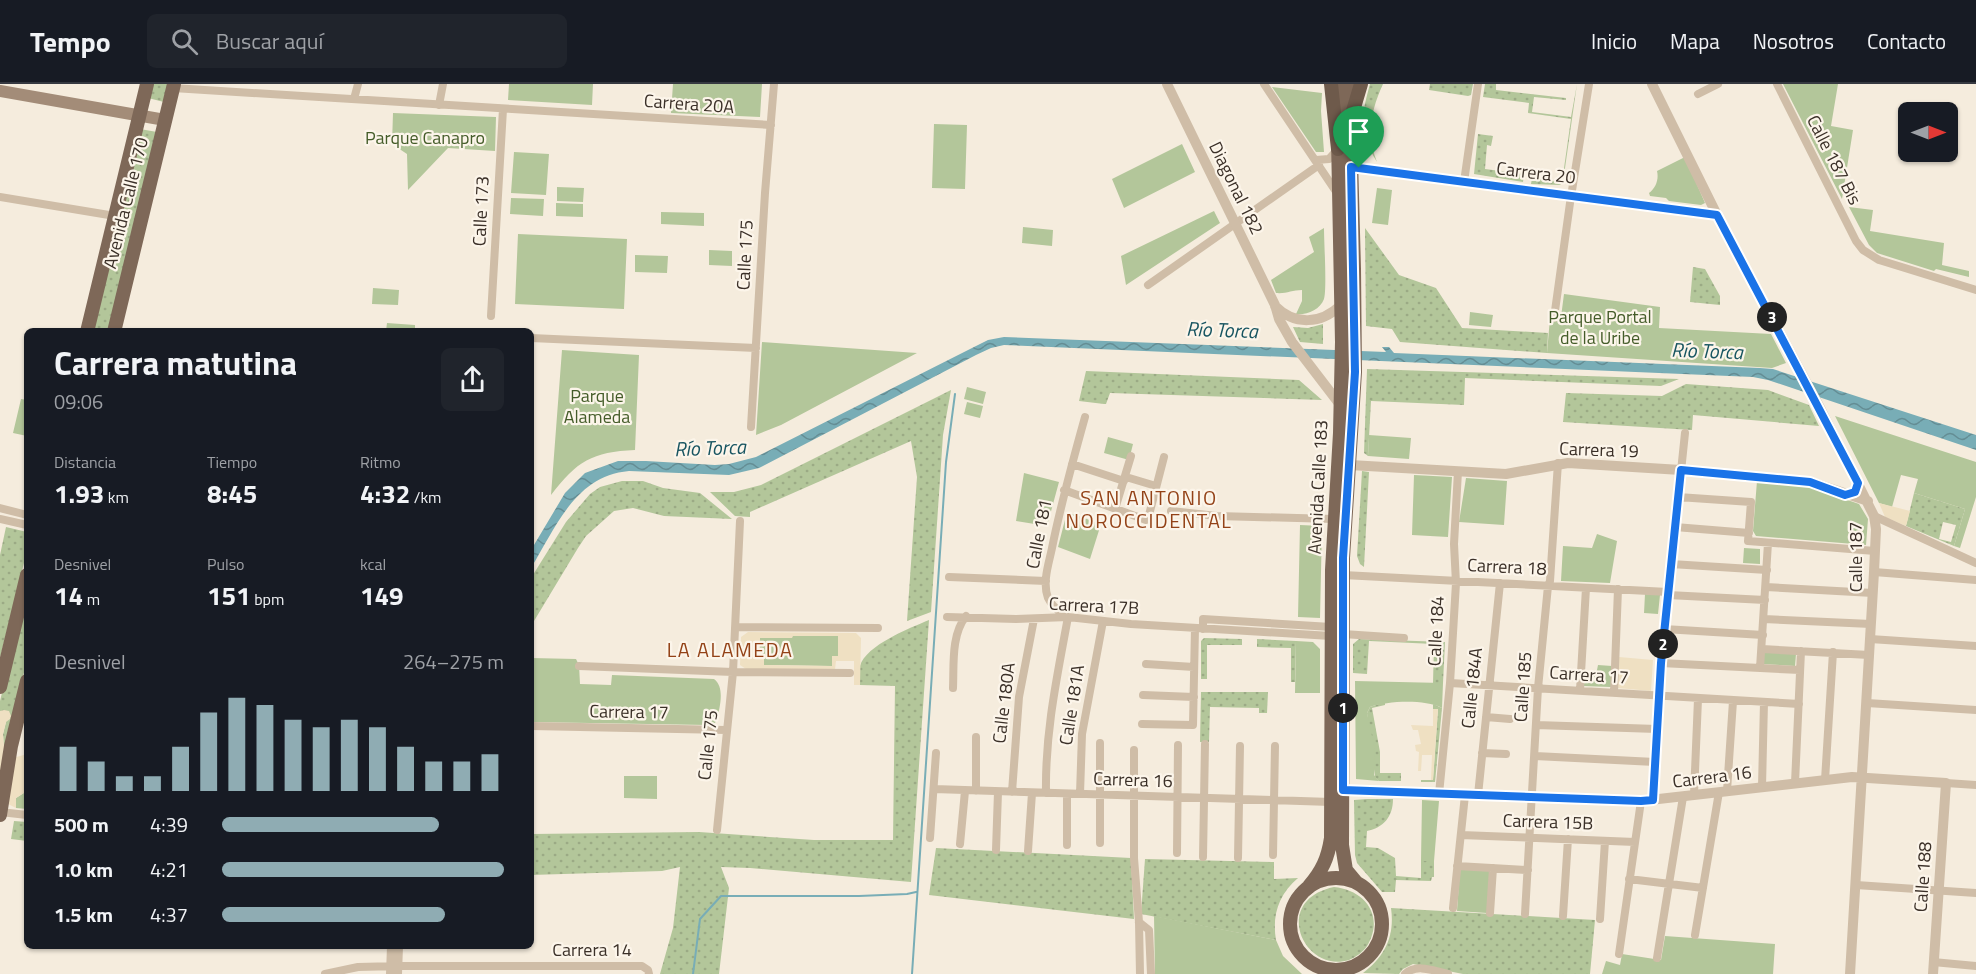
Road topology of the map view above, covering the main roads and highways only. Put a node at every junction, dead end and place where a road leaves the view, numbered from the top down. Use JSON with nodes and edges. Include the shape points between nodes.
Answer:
{"nodes":[{"id":1,"x":147,"y":84,"type":"edge"},
{"id":2,"x":1331,"y":84,"type":"edge"},
{"id":3,"x":1341,"y":84,"type":"edge"},
{"id":4,"x":1353,"y":84,"type":"edge"},
{"id":5,"x":1361,"y":84,"type":"edge"},
{"id":6,"x":174,"y":86,"type":"edge"},
{"id":7,"x":0,"y":91,"type":"edge"},
{"id":8,"x":140,"y":116,"type":"junction"},
{"id":9,"x":165,"y":120,"type":"junction"},
{"id":10,"x":1350,"y":121,"type":"junction"},
{"id":11,"x":1338,"y":149,"type":"junction"},
{"id":12,"x":88,"y":328,"type":"edge"},
{"id":13,"x":115,"y":328,"type":"edge"},
{"id":14,"x":1348,"y":342,"type":"junction"},
{"id":15,"x":1348,"y":372,"type":"junction"},
{"id":16,"x":24,"y":587,"type":"edge"},
{"id":17,"x":1335,"y":632,"type":"junction"},
{"id":18,"x":0,"y":687,"type":"edge"},
{"id":19,"x":24,"y":693,"type":"edge"},
{"id":20,"x":0,"y":813,"type":"edge"},
{"id":21,"x":1356,"y":882,"type":"junction"},
{"id":22,"x":1309,"y":886,"type":"junction"},
{"id":23,"x":1317,"y":969,"type":"edge"},
{"id":24,"x":1349,"y":971,"type":"edge"}],
"edges":[{"from":1,"to":8,"type":"main road","name":"Avenida Calle 170"},
{"from":2,"to":11,"type":"highway"},
{"from":3,"to":11,"type":"main road","name":"Avenida Calle 183"},
{"from":4,"to":10,"type":"main road","name":"Avenida Calle 183"},
{"from":5,"to":10,"type":"highway"},
{"from":6,"to":9,"type":"main road","name":"Avenida Calle 170"},
{"from":7,"to":8,"type":"main road"},
{"from":8,"to":9,"type":"main road"},
{"from":8,"to":12,"type":"main road","name":"Avenida Calle 170"},
{"from":9,"to":13,"type":"main road","name":"Avenida Calle 170"},
{"from":10,"to":14,"type":"main road","name":"Avenida Calle 183"},
{"from":11,"to":14,"type":"main road","name":"Avenida Calle 183","via":[[1341,305]]},
{"from":14,"to":15,"type":"main road","name":"Avenida Calle 183"},
{"from":15,"to":17,"type":"main road","name":"Avenida Calle 183","via":[[1350,465]]},
{"from":15,"to":17,"type":"main road","name":"Avenida Calle 183","via":[[1341,406],[1334,519]]},
{"from":16,"to":18,"type":"main road"},
{"from":17,"to":21,"type":"main road","name":"Avenida Calle 183","via":[[1343,855],[1346,870]]},
{"from":17,"to":22,"type":"main road","name":"Avenida Calle 183","via":[[1331,838],[1328,859]]},
{"from":19,"to":20,"type":"main road"},
{"from":21,"to":22,"type":"main road","via":[[1332,878]]},
{"from":21,"to":24,"type":"main road","via":[[1378,905],[1382,926],[1369,956]]},
{"from":22,"to":23,"type":"main road","via":[[1295,902],[1290,928],[1297,949]]},
{"from":23,"to":24,"type":"main road"}]}
